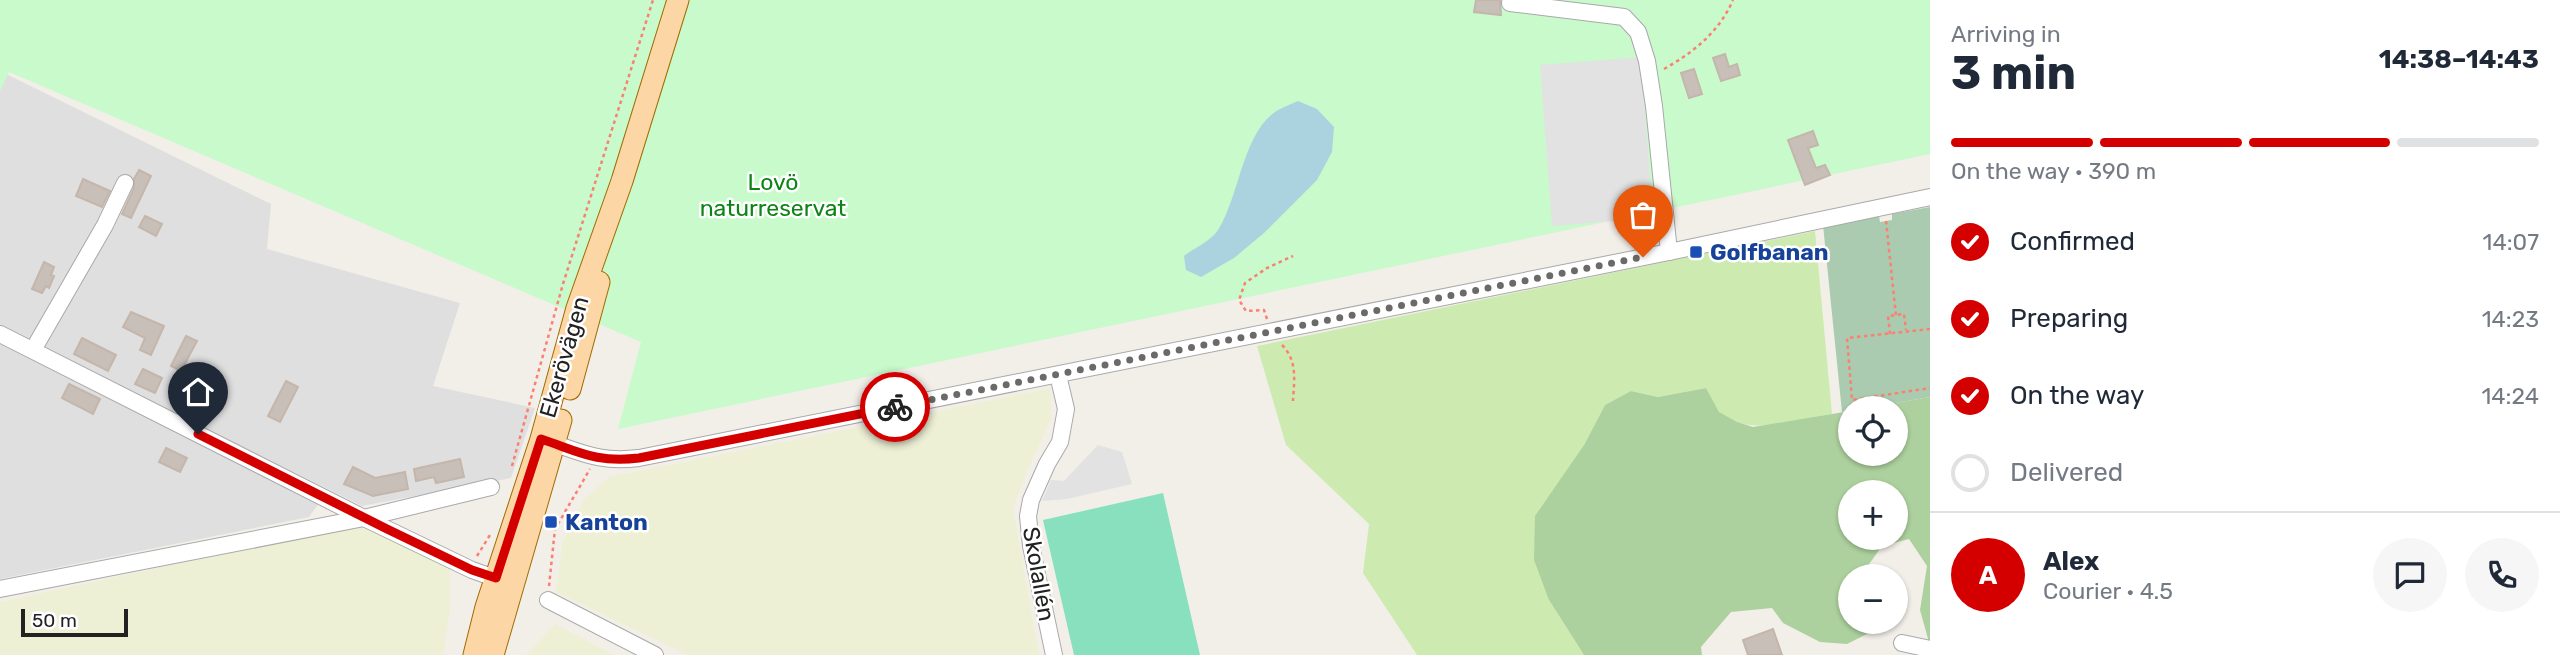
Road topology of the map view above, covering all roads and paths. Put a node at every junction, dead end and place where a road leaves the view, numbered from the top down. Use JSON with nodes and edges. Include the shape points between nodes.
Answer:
{"nodes":[{"id":1,"x":653,"y":0,"type":"edge"},
{"id":2,"x":678,"y":0,"type":"edge"},
{"id":3,"x":1733,"y":0,"type":"edge"},
{"id":4,"x":1510,"y":3,"type":"dead end"},
{"id":5,"x":1650,"y":78,"type":"junction"},
{"id":6,"x":125,"y":183,"type":"dead end"},
{"id":7,"x":1930,"y":197,"type":"edge"},
{"id":8,"x":1884,"y":206,"type":"junction"},
{"id":9,"x":1669,"y":251,"type":"junction"},
{"id":10,"x":1293,"y":256,"type":"dead end"},
{"id":11,"x":1896,"y":316,"type":"junction"},
{"id":12,"x":1930,"y":329,"type":"edge"},
{"id":13,"x":1272,"y":330,"type":"junction"},
{"id":14,"x":1906,"y":332,"type":"junction"},
{"id":15,"x":0,"y":334,"type":"edge"},
{"id":16,"x":1890,"y":334,"type":"junction"},
{"id":17,"x":33,"y":350,"type":"junction"},
{"id":18,"x":1058,"y":375,"type":"junction"},
{"id":19,"x":1930,"y":388,"type":"edge"},
{"id":20,"x":1293,"y":401,"type":"dead end"},
{"id":21,"x":548,"y":441,"type":"junction"},
{"id":22,"x":596,"y":459,"type":"junction"},
{"id":23,"x":511,"y":469,"type":"dead end"},
{"id":24,"x":491,"y":487,"type":"dead end"},
{"id":25,"x":364,"y":517,"type":"junction"},
{"id":26,"x":495,"y":529,"type":"dead end"},
{"id":27,"x":472,"y":570,"type":"junction"},
{"id":28,"x":504,"y":581,"type":"junction"},
{"id":29,"x":0,"y":589,"type":"edge"},
{"id":30,"x":548,"y":600,"type":"joint"},
{"id":31,"x":1902,"y":643,"type":"dead end"},
{"id":32,"x":1930,"y":649,"type":"edge"},
{"id":33,"x":474,"y":655,"type":"edge"},
{"id":34,"x":493,"y":655,"type":"edge"},
{"id":35,"x":655,"y":655,"type":"edge"},
{"id":36,"x":1054,"y":655,"type":"edge"}],
"edges":[{"from":1,"to":23,"type":"path","via":[[563,284]]},
{"from":2,"to":21,"type":"main road","name":"Ekerövägen","via":[[578,308]]},
{"from":3,"to":5,"type":"path","via":[[1726,17],[1696,51]]},
{"from":4,"to":5,"type":"street","via":[[1623,17],[1638,32]]},
{"from":5,"to":9,"type":"street","via":[[1658,206]]},
{"from":6,"to":17,"type":"street"},
{"from":7,"to":8,"type":"street"},
{"from":8,"to":9,"type":"street"},
{"from":8,"to":11,"type":"path"},
{"from":9,"to":13,"type":"street"},
{"from":10,"to":13,"type":"path","via":[[1245,283],[1239,300],[1246,311],[1264,310]]},
{"from":11,"to":14,"type":"path","via":[[1904,314]]},
{"from":11,"to":16,"type":"path","via":[[1888,316]]},
{"from":12,"to":14,"type":"path"},
{"from":13,"to":18,"type":"street"},
{"from":13,"to":20,"type":"path","via":[[1292,359]]},
{"from":14,"to":16,"type":"path"},
{"from":15,"to":17,"type":"street"},
{"from":16,"to":19,"type":"path","via":[[1847,338],[1852,400]]},
{"from":17,"to":25,"type":"street"},
{"from":18,"to":22,"type":"street","via":[[639,458]]},
{"from":18,"to":36,"type":"street","name":"Skolallén","via":[[1066,409],[1060,443],[1031,500],[1028,516]]},
{"from":21,"to":22,"type":"street"},
{"from":21,"to":28,"type":"main road","name":"Ekerövägen"},
{"from":22,"to":30,"type":"path","via":[[555,529]]},
{"from":24,"to":25,"type":"street"},
{"from":25,"to":27,"type":"street"},
{"from":25,"to":29,"type":"street"},
{"from":26,"to":27,"type":"path","via":[[479,550]]},
{"from":27,"to":28,"type":"street"},
{"from":28,"to":33,"type":"main road","name":"Ekerövägen","via":[[485,607]]},
{"from":28,"to":34,"type":"main road","name":"Ekerövägen"},
{"from":30,"to":35,"type":"street"},
{"from":31,"to":32,"type":"street"}]}
